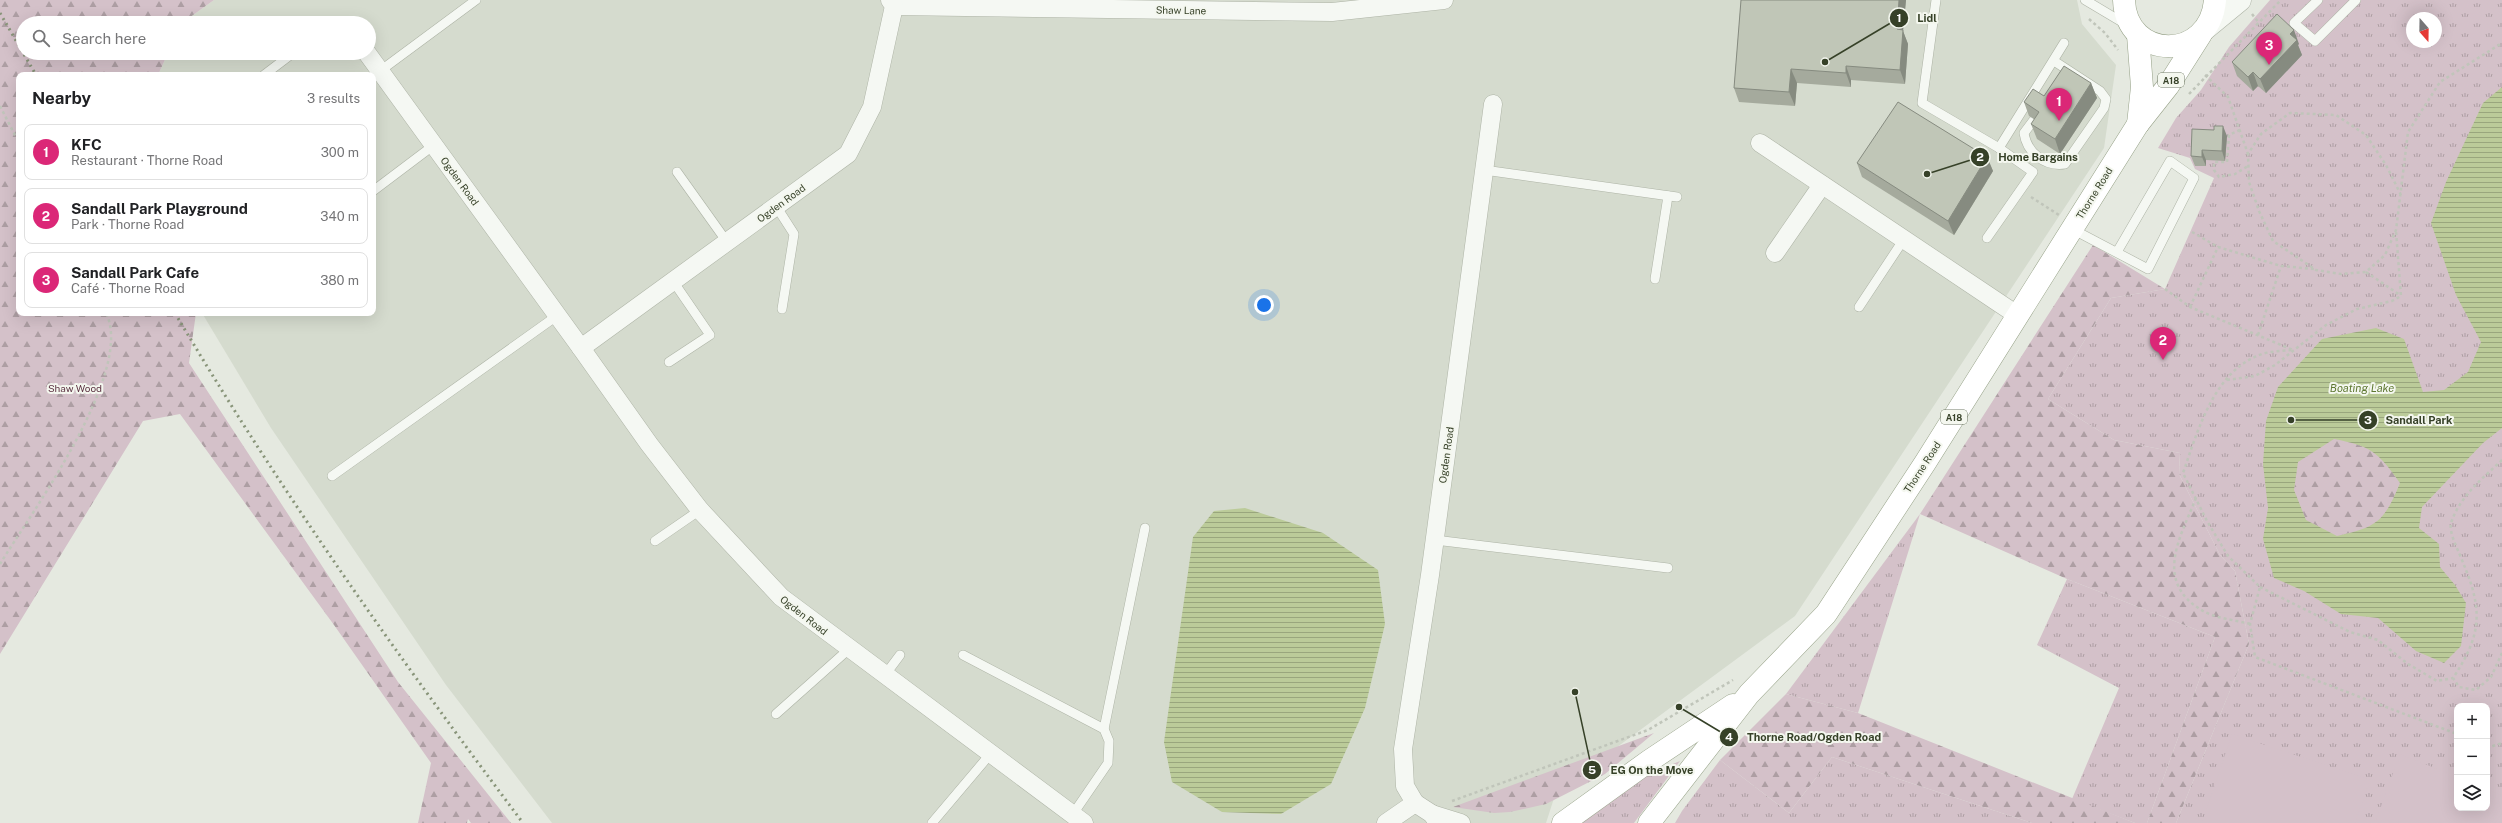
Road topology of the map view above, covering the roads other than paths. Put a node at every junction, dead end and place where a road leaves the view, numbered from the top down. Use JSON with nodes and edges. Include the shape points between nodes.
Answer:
{"nodes":[{"id":1,"x":476,"y":0,"type":"edge"},
{"id":2,"x":1444,"y":0,"type":"edge"},
{"id":3,"x":1936,"y":0,"type":"edge"},
{"id":4,"x":2124,"y":0,"type":"edge"},
{"id":5,"x":2215,"y":0,"type":"edge"},
{"id":6,"x":2240,"y":0,"type":"edge"},
{"id":7,"x":2318,"y":0,"type":"edge"},
{"id":8,"x":2356,"y":0,"type":"edge"},
{"id":9,"x":2087,"y":1,"type":"edge"},
{"id":10,"x":892,"y":3,"type":"edge"},
{"id":11,"x":2203,"y":31,"type":"junction"},
{"id":12,"x":2136,"y":32,"type":"junction"},
{"id":13,"x":2064,"y":43,"type":"dead end"},
{"id":14,"x":284,"y":60,"type":"edge"},
{"id":15,"x":372,"y":60,"type":"edge"},
{"id":16,"x":2054,"y":61,"type":"junction"},
{"id":17,"x":2049,"y":69,"type":"junction"},
{"id":18,"x":380,"y":70,"type":"junction"},
{"id":19,"x":268,"y":72,"type":"edge"},
{"id":20,"x":2055,"y":77,"type":"edge"},
{"id":21,"x":1493,"y":104,"type":"dead end"},
{"id":22,"x":2033,"y":121,"type":"edge"},
{"id":23,"x":2138,"y":124,"type":"junction"},
{"id":24,"x":1760,"y":143,"type":"dead end"},
{"id":25,"x":434,"y":146,"type":"junction"},
{"id":26,"x":1999,"y":148,"type":"junction"},
{"id":27,"x":1484,"y":170,"type":"junction"},
{"id":28,"x":677,"y":172,"type":"dead end"},
{"id":29,"x":1822,"y":185,"type":"junction"},
{"id":30,"x":376,"y":189,"type":"edge"},
{"id":31,"x":776,"y":206,"type":"junction"},
{"id":32,"x":2073,"y":227,"type":"junction"},
{"id":33,"x":1987,"y":238,"type":"dead end"},
{"id":34,"x":1904,"y":239,"type":"junction"},
{"id":35,"x":727,"y":242,"type":"junction"},
{"id":36,"x":2117,"y":252,"type":"junction"},
{"id":37,"x":1775,"y":253,"type":"dead end"},
{"id":38,"x":1655,"y":279,"type":"dead end"},
{"id":39,"x":673,"y":281,"type":"junction"},
{"id":40,"x":1859,"y":307,"type":"dead end"},
{"id":41,"x":782,"y":309,"type":"dead end"},
{"id":42,"x":558,"y":315,"type":"junction"},
{"id":43,"x":2017,"y":315,"type":"junction"},
{"id":44,"x":582,"y":348,"type":"junction"},
{"id":45,"x":669,"y":362,"type":"dead end"},
{"id":46,"x":332,"y":476,"type":"dead end"},
{"id":47,"x":700,"y":510,"type":"junction"},
{"id":48,"x":1145,"y":528,"type":"dead end"},
{"id":49,"x":1435,"y":540,"type":"junction"},
{"id":50,"x":654,"y":541,"type":"dead end"},
{"id":51,"x":1668,"y":568,"type":"dead end"},
{"id":52,"x":850,"y":649,"type":"junction"},
{"id":53,"x":963,"y":655,"type":"dead end"},
{"id":54,"x":900,"y":656,"type":"dead end"},
{"id":55,"x":885,"y":675,"type":"junction"},
{"id":56,"x":1742,"y":687,"type":"junction"},
{"id":57,"x":776,"y":714,"type":"dead end"},
{"id":58,"x":1104,"y":728,"type":"junction"},
{"id":59,"x":992,"y":752,"type":"junction"},
{"id":60,"x":1415,"y":803,"type":"junction"},
{"id":61,"x":1078,"y":819,"type":"edge"},
{"id":62,"x":1435,"y":819,"type":"edge"},
{"id":63,"x":932,"y":823,"type":"edge"},
{"id":64,"x":1386,"y":823,"type":"edge"},
{"id":65,"x":1462,"y":823,"type":"edge"},
{"id":66,"x":1563,"y":823,"type":"edge"},
{"id":67,"x":1649,"y":823,"type":"edge"}],
"edges":[{"from":1,"to":18,"type":"lane"},
{"from":2,"to":10,"type":"street","name":"Shaw Lane","via":[[1332,12]]},
{"from":3,"to":26,"type":"lane","via":[[1922,103]]},
{"from":4,"to":12,"type":"highway","via":[[2124,11]]},
{"from":5,"to":11,"type":"highway","via":[[2214,12]]},
{"from":6,"to":11,"type":"street","name":"Thorne Road"},
{"from":7,"to":8,"type":"lane","via":[[2294,23],[2315,41]]},
{"from":9,"to":12,"type":"lane"},
{"from":10,"to":31,"type":"street","name":"Ogden Road","via":[[872,107],[848,154]]},
{"from":11,"to":12,"type":"highway","via":[[2190,42],[2173,47],[2156,45]]},
{"from":11,"to":23,"type":"highway","name":"Thorne Road","number":"A18","via":[[2168,86]]},
{"from":12,"to":23,"type":"highway","name":"Thorne Road","number":"A18","via":[[2142,87]]},
{"from":13,"to":16,"type":"lane"},
{"from":14,"to":19,"type":"lane"},
{"from":15,"to":18,"type":"street","name":"Ogden Road"},
{"from":16,"to":17,"type":"lane"},
{"from":16,"to":22,"type":"lane","via":[[2100,91],[2106,99],[2104,108],[2065,164],[2054,166],[2045,162],[2026,143],[2024,133]]},
{"from":17,"to":20,"type":"lane"},
{"from":17,"to":26,"type":"lane"},
{"from":18,"to":25,"type":"street","name":"Ogden Road"},
{"from":21,"to":27,"type":"street","name":"Ogden Road"},
{"from":23,"to":32,"type":"highway","name":"Thorne Road","number":"A18"},
{"from":24,"to":29,"type":"street"},
{"from":25,"to":30,"type":"lane"},
{"from":25,"to":42,"type":"street","name":"Ogden Road"},
{"from":26,"to":33,"type":"lane","via":[[2033,172]]},
{"from":27,"to":38,"type":"lane","via":[[1672,196]]},
{"from":27,"to":49,"type":"street","name":"Ogden Road"},
{"from":28,"to":35,"type":"lane"},
{"from":29,"to":34,"type":"street"},
{"from":29,"to":37,"type":"street"},
{"from":31,"to":35,"type":"street","name":"Ogden Road"},
{"from":31,"to":41,"type":"lane","via":[[794,234]]},
{"from":32,"to":36,"type":"lane"},
{"from":32,"to":43,"type":"highway","name":"Thorne Road","number":"A18"},
{"from":34,"to":40,"type":"lane"},
{"from":34,"to":43,"type":"street"},
{"from":35,"to":39,"type":"street","name":"Ogden Road"},
{"from":36,"to":36,"type":"lane","via":[[2148,269],[2194,178],[2170,161]]},
{"from":39,"to":44,"type":"street","name":"Ogden Road"},
{"from":39,"to":45,"type":"lane","via":[[710,335]]},
{"from":42,"to":44,"type":"street","name":"Ogden Road"},
{"from":42,"to":46,"type":"lane"},
{"from":43,"to":56,"type":"highway","name":"Thorne Road","number":"A18","via":[[1925,463],[1826,614]]},
{"from":44,"to":47,"type":"street","name":"Ogden Road","via":[[649,444]]},
{"from":47,"to":50,"type":"lane"},
{"from":47,"to":52,"type":"street","name":"Ogden Road","via":[[781,597]]},
{"from":48,"to":58,"type":"lane"},
{"from":49,"to":51,"type":"lane"},
{"from":49,"to":60,"type":"street","name":"Ogden Road","via":[[1403,749],[1405,786]]},
{"from":52,"to":55,"type":"street","name":"Ogden Road"},
{"from":52,"to":57,"type":"lane"},
{"from":53,"to":58,"type":"lane"},
{"from":54,"to":55,"type":"lane"},
{"from":55,"to":59,"type":"street","name":"Ogden Road"},
{"from":56,"to":66,"type":"highway","name":"Thorne Road","number":"A18","via":[[1649,761]]},
{"from":56,"to":67,"type":"highway","name":"Thorne Road","number":"A18"},
{"from":58,"to":61,"type":"lane","via":[[1109,742],[1108,763]]},
{"from":59,"to":61,"type":"street","name":"Ogden Road"},
{"from":59,"to":63,"type":"lane"},
{"from":60,"to":62,"type":"street","name":"Ogden Road"},
{"from":60,"to":64,"type":"street"},
{"from":62,"to":65,"type":"street","name":"Ogden Road"}]}
